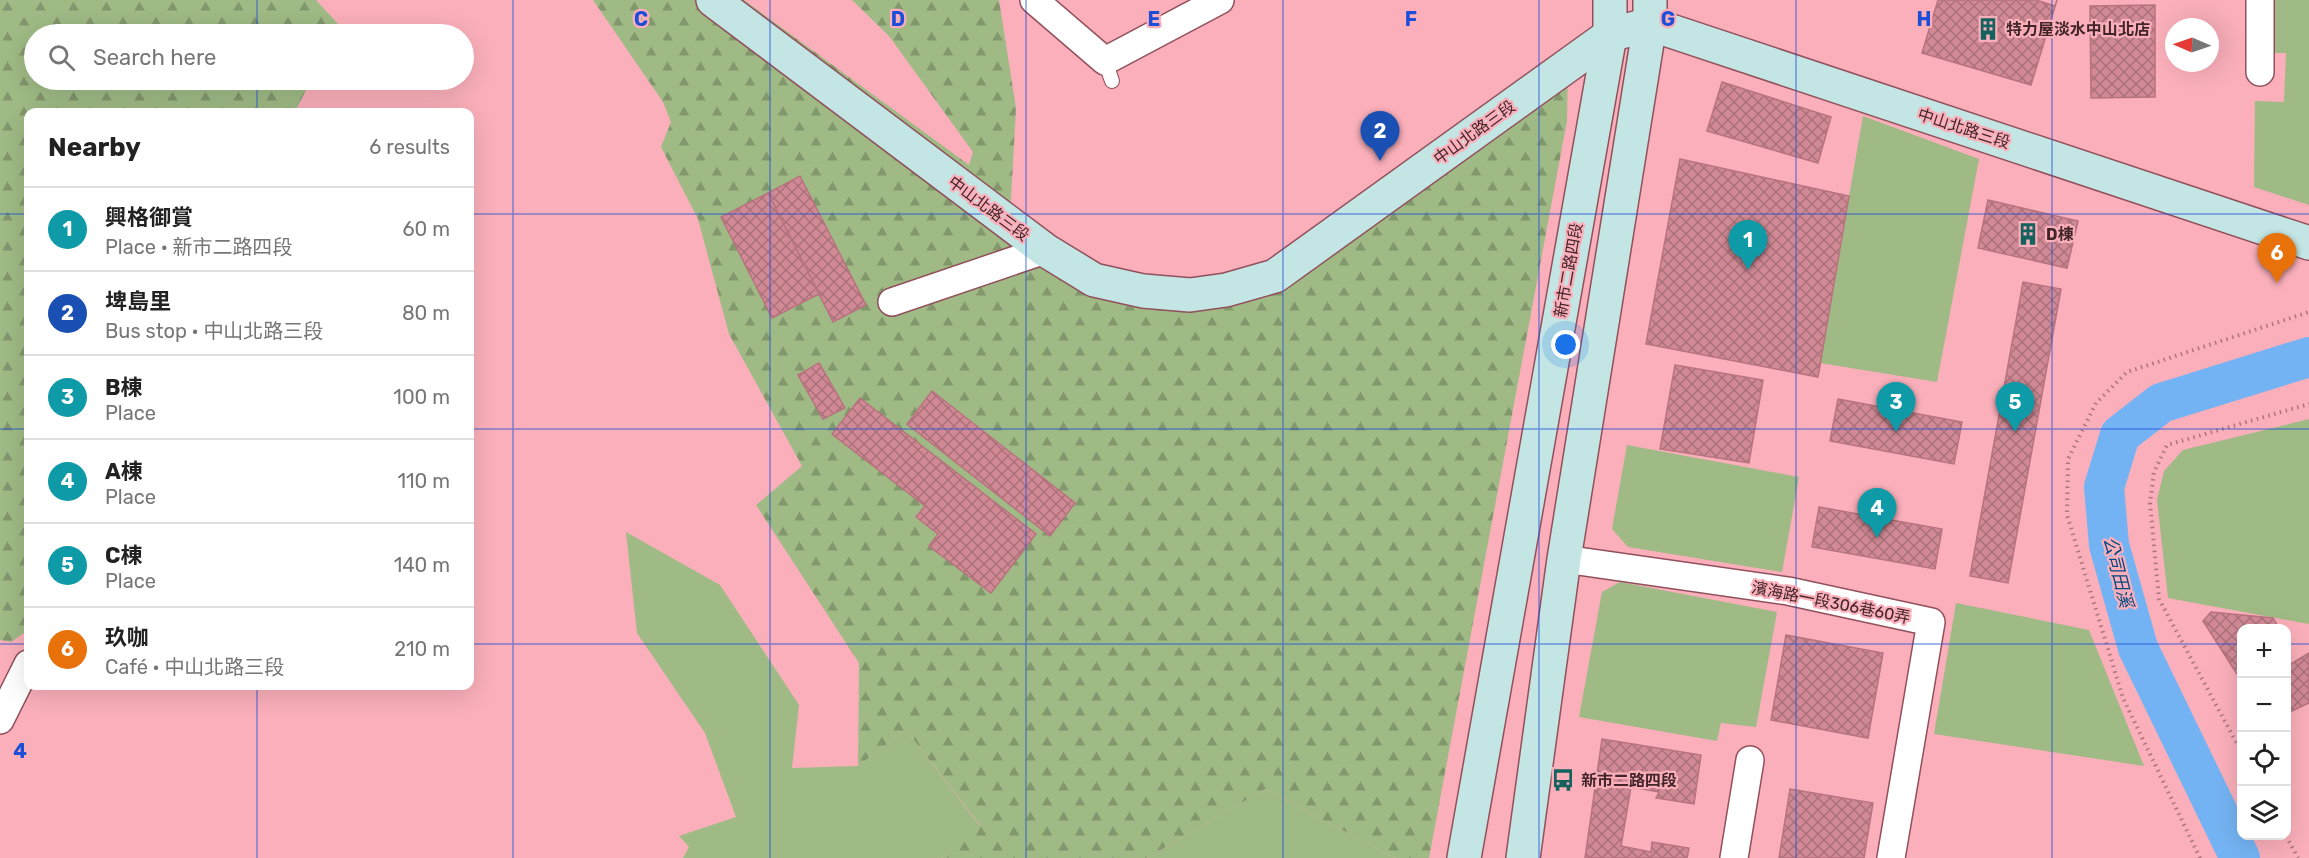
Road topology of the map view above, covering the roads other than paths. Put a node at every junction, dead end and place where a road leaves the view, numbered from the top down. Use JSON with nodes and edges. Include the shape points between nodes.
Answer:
{"nodes":[{"id":1,"x":713,"y":0,"type":"edge"},
{"id":2,"x":1034,"y":0,"type":"edge"},
{"id":3,"x":1220,"y":0,"type":"edge"},
{"id":4,"x":1610,"y":0,"type":"edge"},
{"id":5,"x":2260,"y":0,"type":"edge"},
{"id":6,"x":1650,"y":12,"type":"edge"},
{"id":7,"x":1610,"y":35,"type":"junction"},
{"id":8,"x":2260,"y":72,"type":"dead end"},
{"id":9,"x":2309,"y":243,"type":"edge"},
{"id":10,"x":1045,"y":250,"type":"junction"},
{"id":11,"x":892,"y":302,"type":"dead end"},
{"id":12,"x":1564,"y":559,"type":"junction"},
{"id":13,"x":24,"y":672,"type":"edge"},
{"id":14,"x":0,"y":720,"type":"edge"},
{"id":15,"x":1750,"y":760,"type":"dead end"},
{"id":16,"x":1464,"y":858,"type":"edge"},
{"id":17,"x":1522,"y":858,"type":"edge"},
{"id":18,"x":1734,"y":858,"type":"edge"},
{"id":19,"x":1891,"y":858,"type":"edge"}],
"edges":[{"from":1,"to":10,"type":"street","name":"中山北路三段"},
{"from":2,"to":3,"type":"street","via":[[1109,71]]},
{"from":4,"to":7,"type":"street","name":"新市二路四段"},
{"from":5,"to":8,"type":"street"},
{"from":6,"to":7,"type":"street","name":"中山北路三段"},
{"from":6,"to":9,"type":"street","name":"中山北路三段"},
{"from":6,"to":12,"type":"street"},
{"from":7,"to":10,"type":"street","name":"中山北路三段","via":[[1275,276],[1190,295],[1143,291],[1094,280]]},
{"from":7,"to":16,"type":"street","name":"新市二路四段"},
{"from":10,"to":11,"type":"street"},
{"from":12,"to":17,"type":"street"},
{"from":12,"to":19,"type":"street","name":"濱海路一段306巷60弄","via":[[1788,591],[1932,622]]},
{"from":13,"to":14,"type":"street"},
{"from":15,"to":18,"type":"street"}]}
